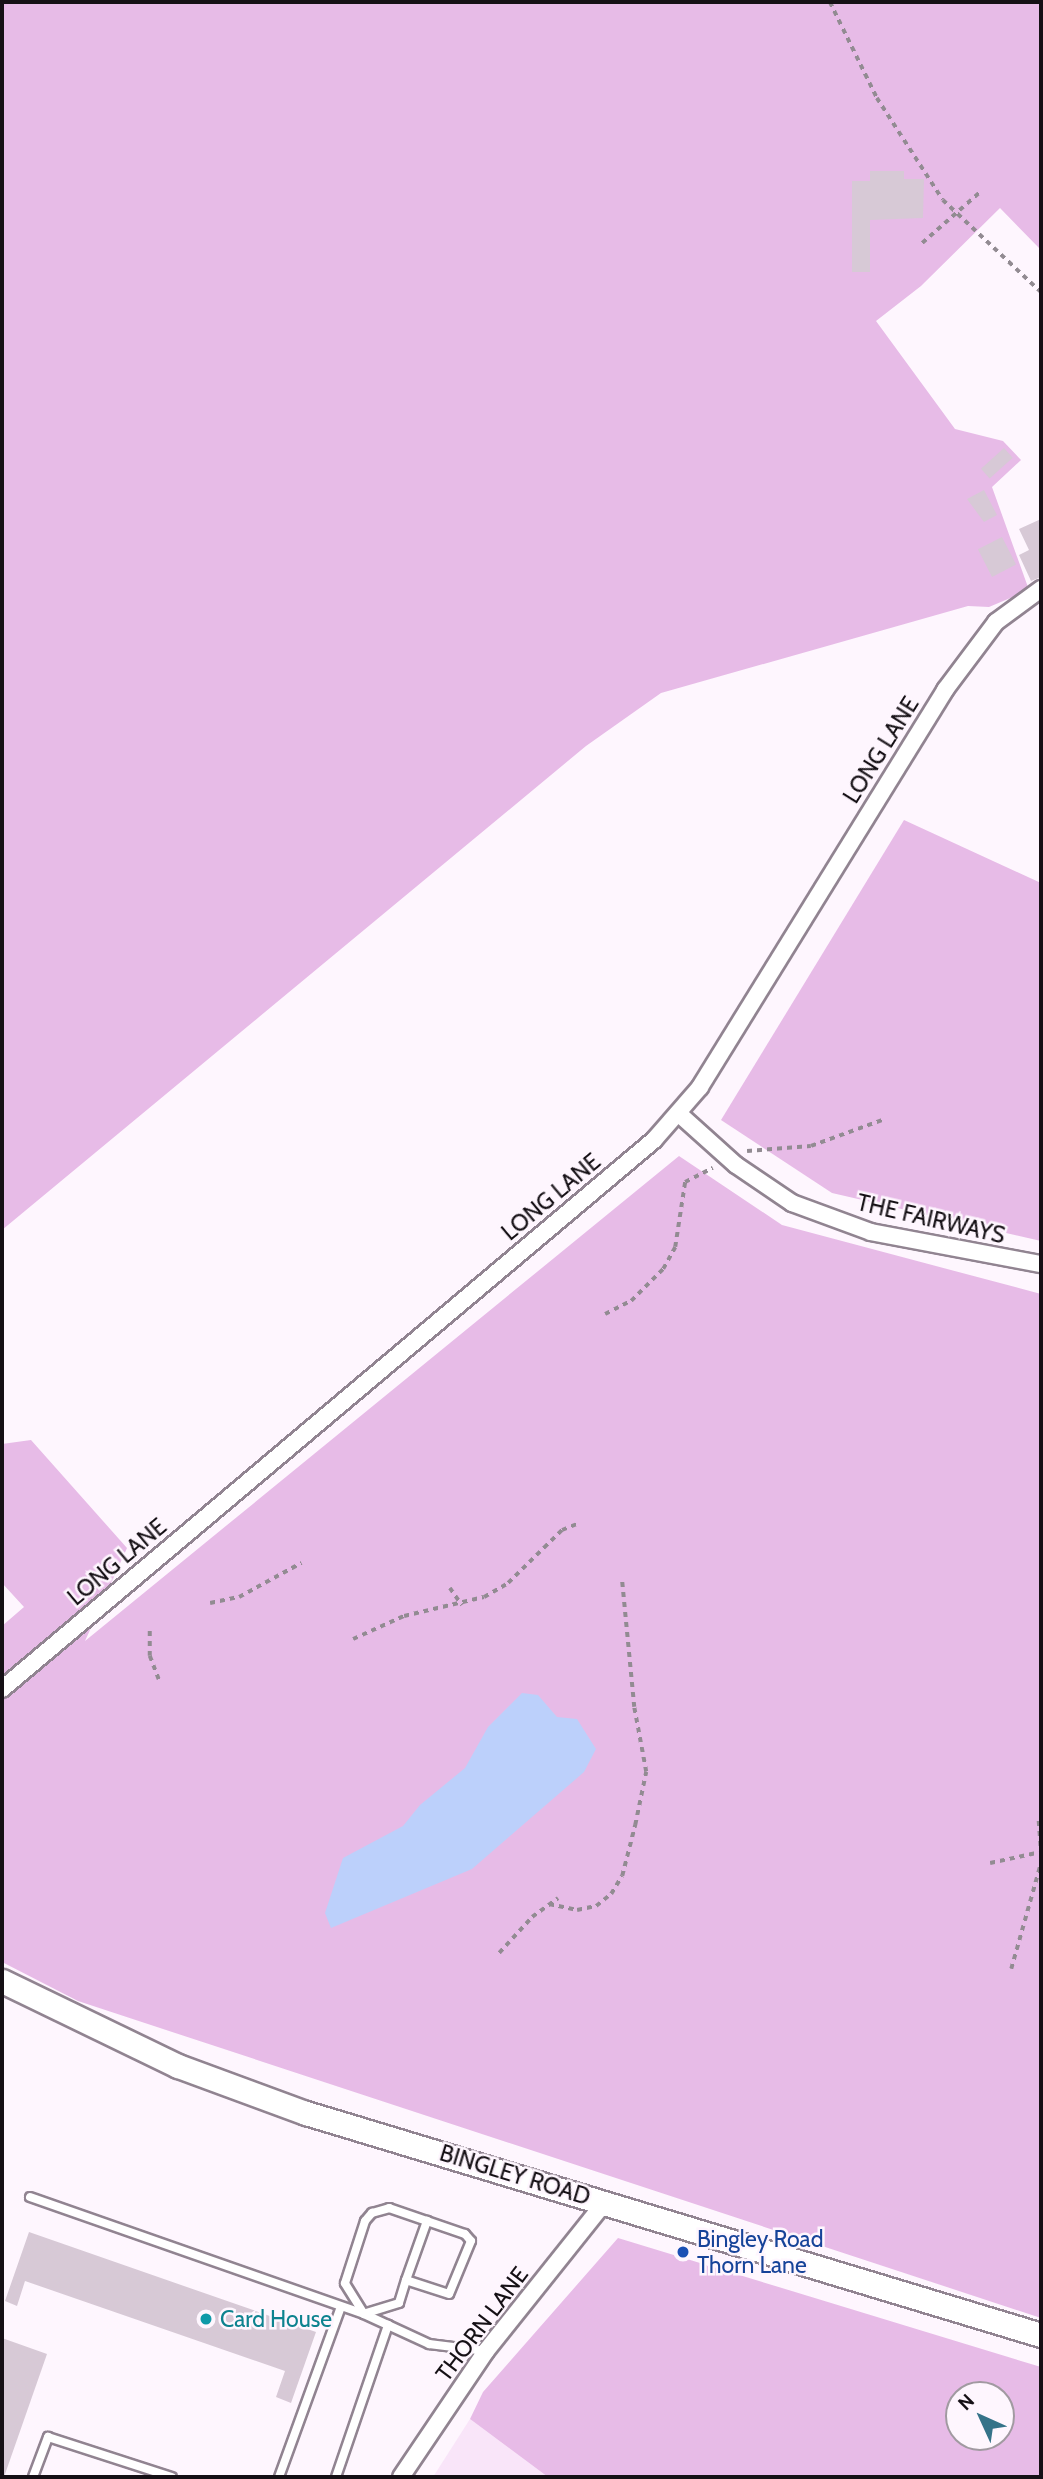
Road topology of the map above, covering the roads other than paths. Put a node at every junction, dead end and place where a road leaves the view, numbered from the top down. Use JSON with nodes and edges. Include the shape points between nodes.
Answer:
{"nodes":[{"id":1,"x":1041,"y":589,"type":"edge"},
{"id":2,"x":678,"y":1112,"type":"junction"},
{"id":3,"x":1041,"y":1264,"type":"edge"},
{"id":4,"x":2,"y":1689,"type":"edge"},
{"id":5,"x":2,"y":1981,"type":"edge"},
{"id":6,"x":30,"y":2197,"type":"dead end"},
{"id":7,"x":605,"y":2203,"type":"junction"},
{"id":8,"x":428,"y":2221,"type":"junction"},
{"id":9,"x":405,"y":2280,"type":"junction"},
{"id":10,"x":341,"y":2307,"type":"junction"},
{"id":11,"x":364,"y":2314,"type":"junction"},
{"id":12,"x":388,"y":2325,"type":"junction"},
{"id":13,"x":1041,"y":2335,"type":"edge"},
{"id":14,"x":486,"y":2351,"type":"junction"},
{"id":15,"x":33,"y":2477,"type":"edge"},
{"id":16,"x":172,"y":2477,"type":"edge"},
{"id":17,"x":279,"y":2477,"type":"edge"},
{"id":18,"x":336,"y":2477,"type":"edge"},
{"id":19,"x":401,"y":2477,"type":"edge"}],
"edges":[{"from":1,"to":2,"type":"street","name":"LONG LANE","via":[[996,622],[945,690],[700,1087]]},
{"from":2,"to":3,"type":"street","name":"THE FAIRWAYS","via":[[736,1165],[792,1203],[871,1233]]},
{"from":2,"to":4,"type":"street","name":"LONG LANE","via":[[654,1140]]},
{"from":5,"to":7,"type":"main road","name":"BINGLEY ROAD","via":[[178,2066],[306,2113]]},
{"from":6,"to":10,"type":"lane"},
{"from":7,"to":13,"type":"main road","name":"BINGLEY ROAD"},
{"from":7,"to":14,"type":"street","name":"THORN LANE"},
{"from":8,"to":9,"type":"lane"},
{"from":8,"to":9,"type":"lane","via":[[471,2241],[449,2294]]},
{"from":8,"to":11,"type":"lane","via":[[389,2208],[372,2213],[365,2221],[345,2283]]},
{"from":9,"to":11,"type":"lane","via":[[399,2303]]},
{"from":10,"to":11,"type":"lane"},
{"from":10,"to":17,"type":"lane"},
{"from":11,"to":12,"type":"lane"},
{"from":12,"to":14,"type":"lane","via":[[429,2344]]},
{"from":12,"to":18,"type":"lane"},
{"from":14,"to":19,"type":"street","name":"THORN LANE"},
{"from":15,"to":16,"type":"lane","via":[[48,2437]]}]}
